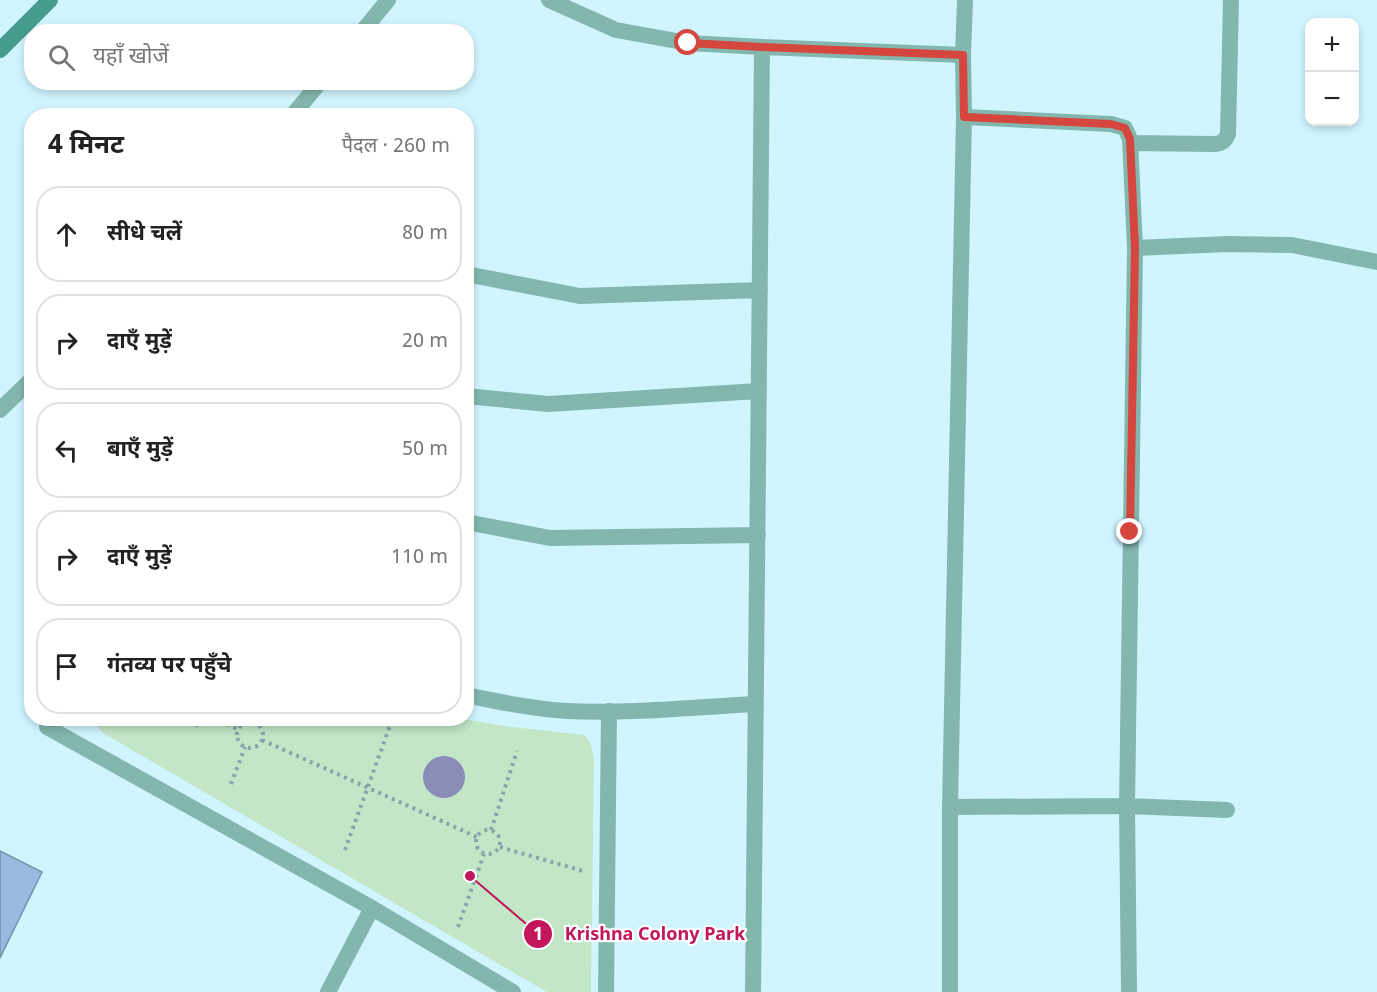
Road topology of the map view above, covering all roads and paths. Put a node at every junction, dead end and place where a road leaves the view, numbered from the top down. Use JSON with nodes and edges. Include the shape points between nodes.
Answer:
{"nodes":[{"id":1,"x":50,"y":0,"type":"edge"},
{"id":2,"x":388,"y":0,"type":"edge"},
{"id":3,"x":549,"y":0,"type":"edge"},
{"id":4,"x":965,"y":0,"type":"edge"},
{"id":5,"x":1231,"y":0,"type":"edge"},
{"id":6,"x":26,"y":24,"type":"edge"},
{"id":7,"x":368,"y":24,"type":"edge"},
{"id":8,"x":24,"y":26,"type":"edge"},
{"id":9,"x":762,"y":47,"type":"junction"},
{"id":10,"x":0,"y":50,"type":"edge"},
{"id":11,"x":963,"y":55,"type":"junction"},
{"id":12,"x":313,"y":90,"type":"edge"},
{"id":13,"x":299,"y":108,"type":"edge"},
{"id":14,"x":964,"y":117,"type":"junction"},
{"id":15,"x":1130,"y":143,"type":"junction"},
{"id":16,"x":1135,"y":248,"type":"junction"},
{"id":17,"x":1377,"y":262,"type":"edge"},
{"id":18,"x":474,"y":276,"type":"edge"},
{"id":19,"x":760,"y":290,"type":"junction"},
{"id":20,"x":24,"y":387,"type":"edge"},
{"id":21,"x":759,"y":391,"type":"junction"},
{"id":22,"x":474,"y":397,"type":"edge"},
{"id":23,"x":0,"y":410,"type":"edge"},
{"id":24,"x":474,"y":524,"type":"edge"},
{"id":25,"x":758,"y":535,"type":"junction"},
{"id":26,"x":474,"y":697,"type":"edge"},
{"id":27,"x":756,"y":704,"type":"junction"},
{"id":28,"x":609,"y":711,"type":"junction"},
{"id":29,"x":48,"y":726,"type":"edge"},
{"id":30,"x":230,"y":726,"type":"edge"},
{"id":31,"x":243,"y":726,"type":"edge"},
{"id":32,"x":258,"y":726,"type":"edge"},
{"id":33,"x":390,"y":726,"type":"edge"},
{"id":34,"x":239,"y":730,"type":"junction"},
{"id":35,"x":262,"y":740,"type":"junction"},
{"id":36,"x":245,"y":747,"type":"junction"},
{"id":37,"x":517,"y":752,"type":"dead end"},
{"id":38,"x":231,"y":784,"type":"dead end"},
{"id":39,"x":368,"y":788,"type":"junction"},
{"id":40,"x":1127,"y":806,"type":"junction"},
{"id":41,"x":950,"y":807,"type":"junction"},
{"id":42,"x":1227,"y":810,"type":"dead end"},
{"id":43,"x":491,"y":830,"type":"junction"},
{"id":44,"x":477,"y":837,"type":"junction"},
{"id":45,"x":500,"y":847,"type":"junction"},
{"id":46,"x":345,"y":850,"type":"dead end"},
{"id":47,"x":483,"y":854,"type":"junction"},
{"id":48,"x":583,"y":871,"type":"dead end"},
{"id":49,"x":372,"y":908,"type":"junction"},
{"id":50,"x":458,"y":927,"type":"dead end"},
{"id":51,"x":328,"y":992,"type":"edge"},
{"id":52,"x":513,"y":992,"type":"edge"},
{"id":53,"x":606,"y":992,"type":"edge"},
{"id":54,"x":753,"y":992,"type":"edge"},
{"id":55,"x":950,"y":992,"type":"edge"},
{"id":56,"x":1129,"y":992,"type":"edge"}],
"edges":[{"from":1,"to":6,"type":"main road"},
{"from":2,"to":7,"type":"street"},
{"from":3,"to":9,"type":"street","via":[[616,30],[688,43]]},
{"from":4,"to":11,"type":"street"},
{"from":5,"to":15,"type":"street","via":[[1226,139],[1215,144]]},
{"from":8,"to":10,"type":"main road"},
{"from":9,"to":11,"type":"street"},
{"from":9,"to":19,"type":"street"},
{"from":11,"to":14,"type":"street"},
{"from":12,"to":13,"type":"street"},
{"from":14,"to":15,"type":"street","via":[[1111,124],[1125,128]]},
{"from":14,"to":41,"type":"street"},
{"from":15,"to":16,"type":"street"},
{"from":16,"to":17,"type":"street","via":[[1292,245]]},
{"from":16,"to":40,"type":"street"},
{"from":18,"to":19,"type":"street","via":[[579,296]]},
{"from":19,"to":21,"type":"street"},
{"from":20,"to":23,"type":"street"},
{"from":21,"to":22,"type":"street","via":[[548,404]]},
{"from":21,"to":25,"type":"street"},
{"from":24,"to":25,"type":"street","via":[[550,538]]},
{"from":25,"to":27,"type":"street"},
{"from":26,"to":28,"type":"street","via":[[515,706]]},
{"from":27,"to":28,"type":"street"},
{"from":27,"to":54,"type":"street"},
{"from":28,"to":53,"type":"street"},
{"from":29,"to":49,"type":"street"},
{"from":30,"to":34,"type":"path"},
{"from":31,"to":34,"type":"path"},
{"from":32,"to":35,"type":"path"},
{"from":33,"to":39,"type":"path"},
{"from":34,"to":36,"type":"path","via":[[239,742]]},
{"from":35,"to":36,"type":"path","via":[[253,748]]},
{"from":35,"to":39,"type":"path"},
{"from":36,"to":38,"type":"path"},
{"from":37,"to":43,"type":"path"},
{"from":39,"to":44,"type":"path"},
{"from":39,"to":46,"type":"path"},
{"from":40,"to":41,"type":"street"},
{"from":40,"to":42,"type":"street"},
{"from":40,"to":56,"type":"street"},
{"from":41,"to":55,"type":"street"},
{"from":43,"to":44,"type":"path"},
{"from":43,"to":45,"type":"path","via":[[500,838]]},
{"from":44,"to":47,"type":"path","via":[[476,845]]},
{"from":45,"to":47,"type":"path","via":[[491,855]]},
{"from":45,"to":48,"type":"path"},
{"from":47,"to":50,"type":"path"},
{"from":49,"to":51,"type":"street"},
{"from":49,"to":52,"type":"street"}]}
